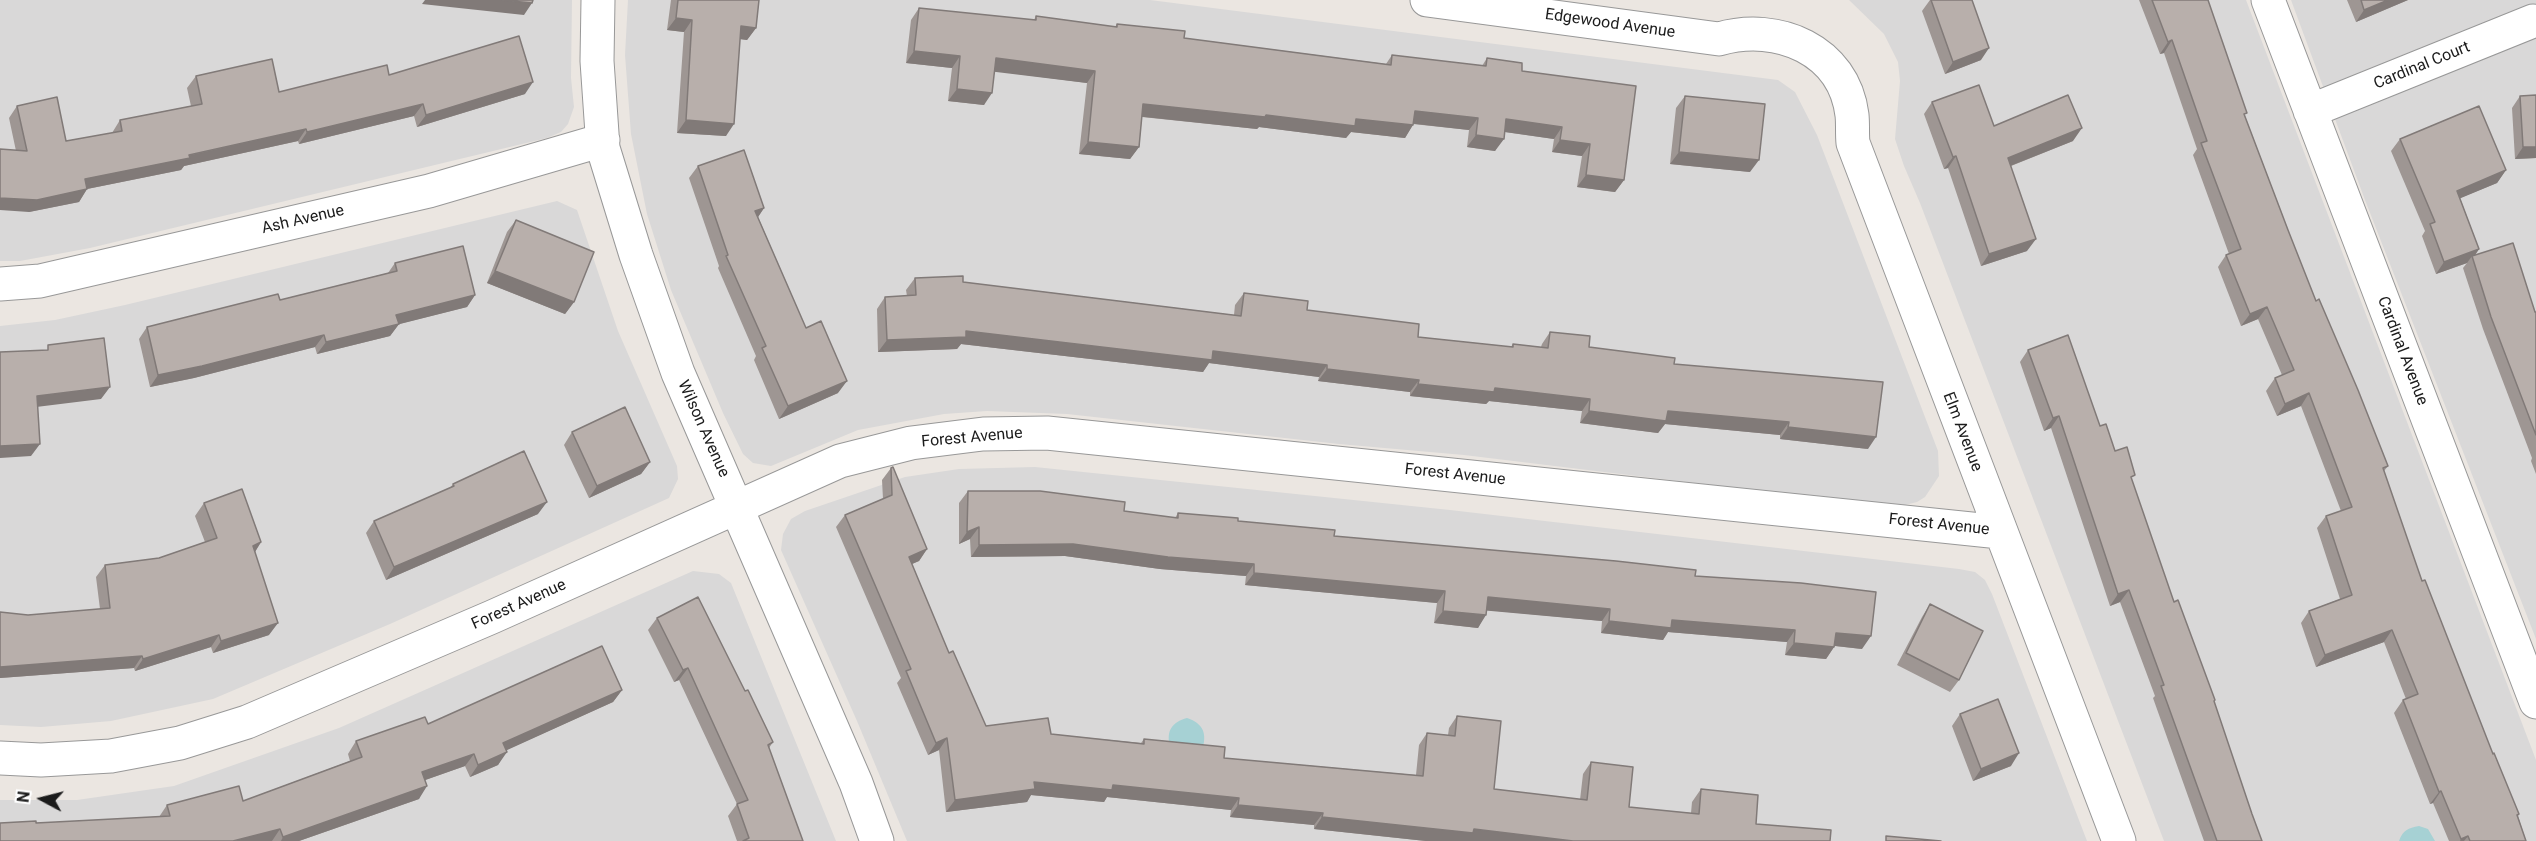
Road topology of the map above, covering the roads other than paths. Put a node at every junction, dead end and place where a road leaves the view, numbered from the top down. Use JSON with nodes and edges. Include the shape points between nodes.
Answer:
{"nodes":[{"id":1,"x":598,"y":0,"type":"edge"},
{"id":2,"x":1427,"y":0,"type":"edge"},
{"id":3,"x":2268,"y":0,"type":"edge"},
{"id":4,"x":2533,"y":21,"type":"dead end"},
{"id":5,"x":1792,"y":39,"type":"joint"},
{"id":6,"x":2310,"y":111,"type":"junction"},
{"id":7,"x":603,"y":140,"type":"junction"},
{"id":8,"x":0,"y":284,"type":"edge"},
{"id":9,"x":737,"y":507,"type":"junction"},
{"id":10,"x":2000,"y":532,"type":"junction"},
{"id":11,"x":2536,"y":702,"type":"edge"},
{"id":12,"x":0,"y":758,"type":"edge"},
{"id":13,"x":877,"y":841,"type":"edge"},
{"id":14,"x":2119,"y":841,"type":"edge"}],
"edges":[{"from":1,"to":7,"type":"street","name":"Wilson Avenue","via":[[597,61]]},
{"from":2,"to":5,"type":"street","name":"Edgewood Avenue","via":[[1719,39],[1734,34],[1766,33]]},
{"from":3,"to":6,"type":"street","name":"Cardinal Avenue"},
{"from":4,"to":6,"type":"street","name":"Cardinal Court"},
{"from":5,"to":10,"type":"street","name":"Elm Avenue","via":[[1827,63],[1842,84],[1852,114],[1852,143]]},
{"from":6,"to":11,"type":"street","name":"Cardinal Avenue"},
{"from":7,"to":8,"type":"street","name":"Ash Avenue","via":[[429,191],[40,281]]},
{"from":7,"to":9,"type":"street","name":"Wilson Avenue","via":[[636,255],[678,373]]},
{"from":9,"to":10,"type":"street","name":"Forest Avenue","via":[[840,461],[911,443],[983,434],[1047,433]]},
{"from":9,"to":12,"type":"street","name":"Forest Avenue","via":[[247,722],[180,743],[111,756]]},
{"from":9,"to":13,"type":"street","name":"Wilson Avenue","via":[[856,783]]},
{"from":10,"to":14,"type":"street","name":"Elm Avenue"}]}
